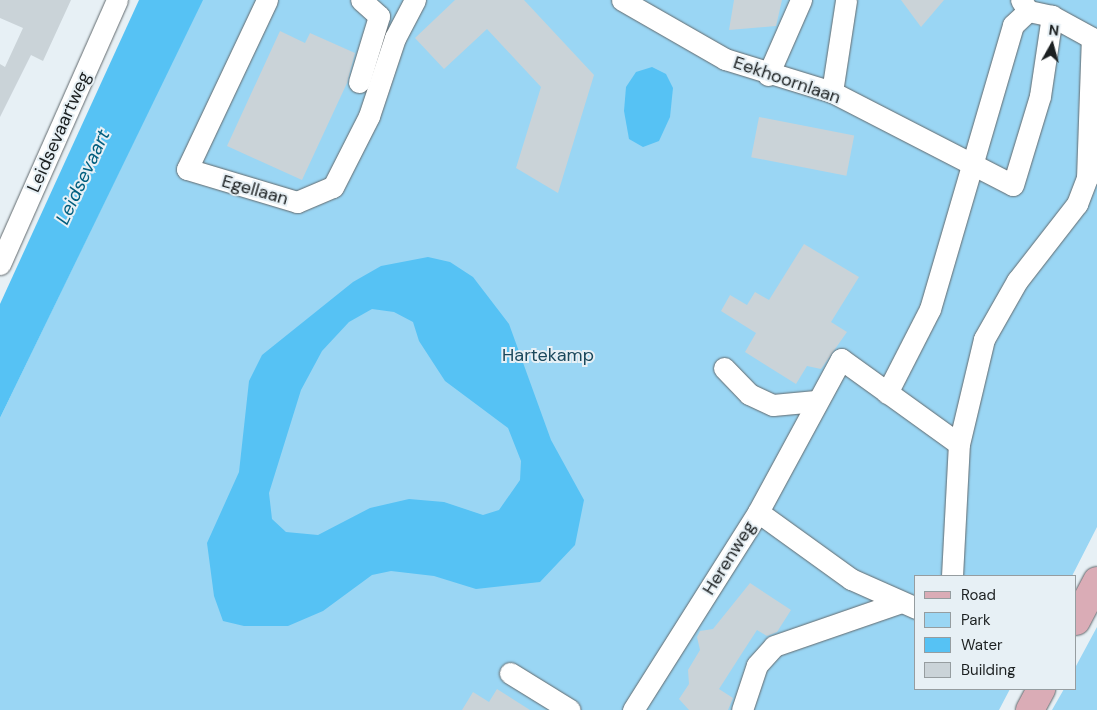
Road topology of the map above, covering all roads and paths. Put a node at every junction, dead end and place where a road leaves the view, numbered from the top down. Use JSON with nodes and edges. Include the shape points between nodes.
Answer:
{"nodes":[{"id":1,"x":117,"y":0,"type":"edge"},
{"id":2,"x":267,"y":0,"type":"edge"},
{"id":3,"x":361,"y":0,"type":"edge"},
{"id":4,"x":416,"y":0,"type":"edge"},
{"id":5,"x":622,"y":0,"type":"edge"},
{"id":6,"x":801,"y":0,"type":"edge"},
{"id":7,"x":846,"y":0,"type":"edge"},
{"id":8,"x":1025,"y":6,"type":"edge"},
{"id":9,"x":1052,"y":16,"type":"junction"},
{"id":10,"x":768,"y":76,"type":"junction"},
{"id":11,"x":359,"y":82,"type":"dead end"},
{"id":12,"x":832,"y":92,"type":"junction"},
{"id":13,"x":974,"y":163,"type":"junction"},
{"id":14,"x":0,"y":264,"type":"edge"},
{"id":15,"x":724,"y":368,"type":"dead end"},
{"id":16,"x":887,"y":392,"type":"junction"},
{"id":17,"x":816,"y":401,"type":"junction"},
{"id":18,"x":959,"y":444,"type":"junction"},
{"id":19,"x":758,"y":512,"type":"junction"},
{"id":20,"x":952,"y":575,"type":"edge"},
{"id":21,"x":1097,"y":581,"type":"edge"},
{"id":22,"x":908,"y":605,"type":"edge"},
{"id":23,"x":1077,"y":619,"type":"edge"},
{"id":24,"x":510,"y":673,"type":"dead end"},
{"id":25,"x":1040,"y":690,"type":"edge"},
{"id":26,"x":570,"y":710,"type":"edge"},
{"id":27,"x":633,"y":710,"type":"edge"},
{"id":28,"x":742,"y":710,"type":"edge"},
{"id":29,"x":1030,"y":710,"type":"edge"}],
"edges":[{"from":1,"to":14,"type":"street","name":"Leidsevaartweg"},
{"from":2,"to":4,"type":"street","name":"Egellaan","via":[[187,169],[297,202],[333,186],[369,116],[394,38]]},
{"from":3,"to":11,"type":"street","via":[[379,16]]},
{"from":5,"to":10,"type":"street","name":"Eekhoornlaan","via":[[725,59]]},
{"from":6,"to":10,"type":"street"},
{"from":7,"to":12,"type":"street"},
{"from":8,"to":9,"type":"street"},
{"from":8,"to":13,"type":"street","via":[[1013,25]]},
{"from":9,"to":13,"type":"street","name":"Eekhoornlaan","via":[[1040,96],[1013,185]]},
{"from":9,"to":18,"type":"street","via":[[1083,31],[1095,48],[1087,178],[1067,218],[996,313],[973,376]]},
{"from":10,"to":12,"type":"street","name":"Eekhoornlaan"},
{"from":12,"to":13,"type":"street","name":"Eekhoornlaan","via":[[927,144]]},
{"from":13,"to":16,"type":"street","via":[[930,310]]},
{"from":15,"to":17,"type":"street","via":[[749,394],[772,405]]},
{"from":16,"to":17,"type":"street","via":[[841,359]]},
{"from":16,"to":18,"type":"street"},
{"from":17,"to":19,"type":"street","name":"Herenweg"},
{"from":18,"to":20,"type":"street"},
{"from":19,"to":22,"type":"street","via":[[851,579]]},
{"from":19,"to":27,"type":"street","name":"Herenweg"},
{"from":21,"to":23,"type":"main road"},
{"from":22,"to":28,"type":"street","via":[[774,646],[757,665],[744,692]]},
{"from":24,"to":26,"type":"street"},
{"from":25,"to":29,"type":"main road"}]}
